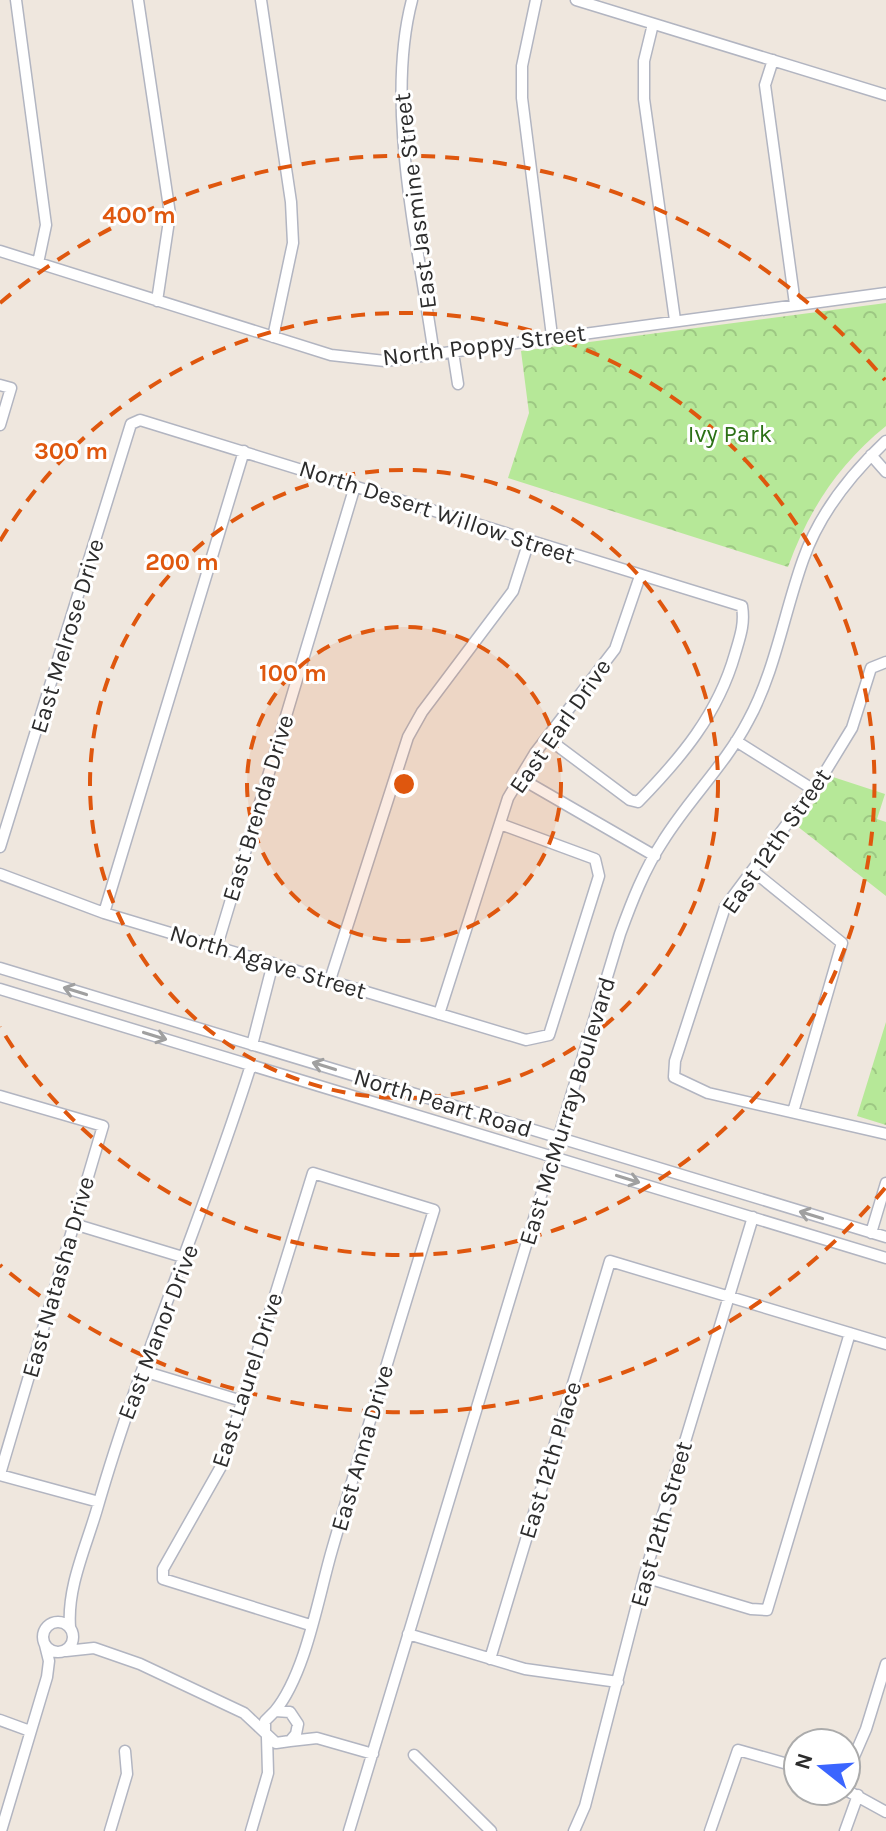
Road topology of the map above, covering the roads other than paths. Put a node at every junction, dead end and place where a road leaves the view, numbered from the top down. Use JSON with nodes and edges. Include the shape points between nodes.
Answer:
{"nodes":[{"id":1,"x":16,"y":0,"type":"edge"},
{"id":2,"x":138,"y":0,"type":"edge"},
{"id":3,"x":261,"y":0,"type":"edge"},
{"id":4,"x":412,"y":0,"type":"edge"},
{"id":5,"x":536,"y":0,"type":"edge"},
{"id":6,"x":576,"y":0,"type":"edge"},
{"id":7,"x":653,"y":24,"type":"junction"},
{"id":8,"x":773,"y":60,"type":"junction"},
{"id":9,"x":886,"y":95,"type":"edge"},
{"id":10,"x":0,"y":251,"type":"edge"},
{"id":11,"x":38,"y":263,"type":"junction"},
{"id":12,"x":886,"y":293,"type":"edge"},
{"id":13,"x":157,"y":301,"type":"junction"},
{"id":14,"x":795,"y":304,"type":"junction"},
{"id":15,"x":675,"y":320,"type":"junction"},
{"id":16,"x":552,"y":336,"type":"junction"},
{"id":17,"x":273,"y":337,"type":"junction"},
{"id":18,"x":453,"y":352,"type":"junction"},
{"id":19,"x":434,"y":355,"type":"junction"},
{"id":20,"x":458,"y":384,"type":"dead end"},
{"id":21,"x":5,"y":386,"type":"edge"},
{"id":22,"x":131,"y":424,"type":"joint"},
{"id":23,"x":0,"y":425,"type":"edge"},
{"id":24,"x":886,"y":441,"type":"edge"},
{"id":25,"x":244,"y":451,"type":"junction"},
{"id":26,"x":871,"y":455,"type":"junction"},
{"id":27,"x":886,"y":472,"type":"edge"},
{"id":28,"x":355,"y":486,"type":"junction"},
{"id":29,"x":529,"y":541,"type":"junction"},
{"id":30,"x":640,"y":576,"type":"junction"},
{"id":31,"x":885,"y":661,"type":"edge"},
{"id":32,"x":547,"y":738,"type":"junction"},
{"id":33,"x":736,"y":741,"type":"junction"},
{"id":34,"x":520,"y":778,"type":"junction"},
{"id":35,"x":814,"y":790,"type":"junction"},
{"id":36,"x":500,"y":824,"type":"junction"},
{"id":37,"x":0,"y":847,"type":"edge"},
{"id":38,"x":655,"y":856,"type":"junction"},
{"id":39,"x":753,"y":871,"type":"junction"},
{"id":40,"x":0,"y":874,"type":"edge"},
{"id":41,"x":104,"y":913,"type":"junction"},
{"id":42,"x":217,"y":946,"type":"junction"},
{"id":43,"x":273,"y":963,"type":"junction"},
{"id":44,"x":0,"y":968,"type":"edge"},
{"id":45,"x":330,"y":980,"type":"junction"},
{"id":46,"x":0,"y":989,"type":"edge"},
{"id":47,"x":439,"y":1014,"type":"junction"},
{"id":48,"x":252,"y":1045,"type":"junction"},
{"id":49,"x":251,"y":1065,"type":"junction"},
{"id":50,"x":0,"y":1096,"type":"edge"},
{"id":51,"x":793,"y":1112,"type":"junction"},
{"id":52,"x":886,"y":1134,"type":"edge"},
{"id":53,"x":559,"y":1138,"type":"junction"},
{"id":54,"x":554,"y":1156,"type":"junction"},
{"id":55,"x":886,"y":1183,"type":"edge"},
{"id":56,"x":434,"y":1210,"type":"joint"},
{"id":57,"x":753,"y":1217,"type":"junction"},
{"id":58,"x":74,"y":1224,"type":"junction"},
{"id":59,"x":871,"y":1233,"type":"junction"},
{"id":60,"x":886,"y":1237,"type":"edge"},
{"id":61,"x":186,"y":1258,"type":"junction"},
{"id":62,"x":886,"y":1258,"type":"edge"},
{"id":63,"x":729,"y":1297,"type":"junction"},
{"id":64,"x":850,"y":1333,"type":"junction"},
{"id":65,"x":886,"y":1344,"type":"edge"},
{"id":66,"x":143,"y":1371,"type":"junction"},
{"id":67,"x":242,"y":1401,"type":"junction"},
{"id":68,"x":0,"y":1474,"type":"edge"},
{"id":69,"x":99,"y":1502,"type":"junction"},
{"id":70,"x":644,"y":1577,"type":"junction"},
{"id":71,"x":70,"y":1599,"type":"junction"},
{"id":72,"x":50,"y":1625,"type":"junction"},
{"id":73,"x":310,"y":1625,"type":"junction"},
{"id":74,"x":70,"y":1628,"type":"junction"},
{"id":75,"x":408,"y":1634,"type":"junction"},
{"id":76,"x":45,"y":1645,"type":"junction"},
{"id":77,"x":94,"y":1648,"type":"junction"},
{"id":78,"x":65,"y":1651,"type":"junction"},
{"id":79,"x":490,"y":1659,"type":"junction"},
{"id":80,"x":886,"y":1664,"type":"edge"},
{"id":81,"x":47,"y":1677,"type":"junction"},
{"id":82,"x":618,"y":1682,"type":"junction"},
{"id":83,"x":291,"y":1686,"type":"junction"},
{"id":84,"x":273,"y":1712,"type":"junction"},
{"id":85,"x":244,"y":1713,"type":"junction"},
{"id":86,"x":295,"y":1717,"type":"junction"},
{"id":87,"x":0,"y":1720,"type":"edge"},
{"id":88,"x":30,"y":1731,"type":"junction"},
{"id":89,"x":266,"y":1734,"type":"junction"},
{"id":90,"x":317,"y":1738,"type":"junction"},
{"id":91,"x":862,"y":1738,"type":"edge"},
{"id":92,"x":288,"y":1742,"type":"junction"},
{"id":93,"x":125,"y":1751,"type":"dead end"},
{"id":94,"x":373,"y":1754,"type":"junction"},
{"id":95,"x":414,"y":1755,"type":"dead end"},
{"id":96,"x":782,"y":1762,"type":"edge"},
{"id":97,"x":268,"y":1773,"type":"junction"},
{"id":98,"x":862,"y":1797,"type":"edge"},
{"id":99,"x":854,"y":1807,"type":"edge"},
{"id":100,"x":886,"y":1812,"type":"edge"},
{"id":101,"x":1,"y":1831,"type":"edge"},
{"id":102,"x":110,"y":1831,"type":"edge"},
{"id":103,"x":251,"y":1831,"type":"edge"},
{"id":104,"x":349,"y":1831,"type":"edge"},
{"id":105,"x":491,"y":1831,"type":"edge"},
{"id":106,"x":574,"y":1831,"type":"edge"},
{"id":107,"x":710,"y":1831,"type":"edge"},
{"id":108,"x":845,"y":1831,"type":"edge"}],
"edges":[{"from":1,"to":11,"type":"street","via":[[46,225]]},
{"from":2,"to":13,"type":"street","via":[[170,214]]},
{"from":3,"to":17,"type":"street","via":[[293,243]]},
{"from":4,"to":19,"type":"street","name":"East Jasmine Street","via":[[403,35],[401,90]]},
{"from":5,"to":16,"type":"street","via":[[522,66],[522,98]]},
{"from":6,"to":7,"type":"street"},
{"from":7,"to":8,"type":"street"},
{"from":7,"to":15,"type":"street","via":[[644,61],[644,99]]},
{"from":8,"to":9,"type":"street"},
{"from":8,"to":14,"type":"street","via":[[765,85]]},
{"from":10,"to":11,"type":"street","name":"North Poppy Street"},
{"from":11,"to":13,"type":"street","name":"North Poppy Street"},
{"from":12,"to":14,"type":"street","name":"North Poppy Street"},
{"from":13,"to":17,"type":"street","name":"North Poppy Street"},
{"from":14,"to":15,"type":"street","name":"North Poppy Street"},
{"from":15,"to":16,"type":"street","name":"North Poppy Street"},
{"from":16,"to":18,"type":"street","name":"North Poppy Street"},
{"from":17,"to":19,"type":"street","name":"North Poppy Street","via":[[331,355],[385,361]]},
{"from":18,"to":19,"type":"street","name":"North Poppy Street"},
{"from":18,"to":20,"type":"street"},
{"from":21,"to":23,"type":"street"},
{"from":22,"to":25,"type":"street","name":"North Desert Willow Street","via":[[140,420]]},
{"from":22,"to":37,"type":"street","name":"East Melrose Drive"},
{"from":24,"to":26,"type":"street","name":"East McMurray Boulevard"},
{"from":25,"to":28,"type":"street","name":"North Desert Willow Street"},
{"from":25,"to":41,"type":"street"},
{"from":26,"to":27,"type":"street"},
{"from":26,"to":33,"type":"street","name":"East McMurray Boulevard","via":[[843,488],[804,556],[770,666]]},
{"from":28,"to":29,"type":"street","name":"North Desert Willow Street"},
{"from":28,"to":42,"type":"street","name":"East Brenda Drive"},
{"from":29,"to":30,"type":"street","name":"North Desert Willow Street"},
{"from":29,"to":45,"type":"street","via":[[513,591],[408,737]]},
{"from":30,"to":32,"type":"street","name":"East Earl Drive","via":[[615,649]]},
{"from":30,"to":32,"type":"street","name":"North Desert Willow Street","via":[[742,606],[745,621],[728,682],[705,724],[638,802]]},
{"from":31,"to":35,"type":"street","name":"East 12th Street","via":[[871,668],[852,728]]},
{"from":32,"to":34,"type":"street","name":"East Earl Drive"},
{"from":33,"to":35,"type":"street"},
{"from":33,"to":38,"type":"street","name":"East McMurray Boulevard"},
{"from":34,"to":36,"type":"street","name":"East Earl Drive"},
{"from":34,"to":38,"type":"street"},
{"from":35,"to":39,"type":"street","name":"East 12th Street"},
{"from":36,"to":47,"type":"street","name":"East Earl Drive"},
{"from":36,"to":47,"type":"street","name":"North Agave Street","via":[[595,859],[599,876],[549,1035],[526,1040]]},
{"from":38,"to":53,"type":"street","name":"East McMurray Boulevard","via":[[620,934]]},
{"from":39,"to":51,"type":"street","via":[[842,943]]},
{"from":39,"to":51,"type":"street","name":"East 12th Street","via":[[725,907],[674,1077],[708,1093]]},
{"from":40,"to":41,"type":"street","name":"North Agave Street"},
{"from":41,"to":42,"type":"street","name":"North Agave Street"},
{"from":42,"to":43,"type":"street","name":"North Agave Street"},
{"from":43,"to":45,"type":"street","name":"North Agave Street"},
{"from":43,"to":48,"type":"street"},
{"from":48,"to":44,"type":"street","name":"North Peart Road","one_way":true},
{"from":45,"to":47,"type":"street","name":"North Agave Street"},
{"from":46,"to":49,"type":"street","name":"North Peart Road","one_way":true},
{"from":53,"to":48,"type":"street","name":"North Peart Road","one_way":true},
{"from":49,"to":54,"type":"street","name":"North Peart Road"},
{"from":49,"to":61,"type":"street","name":"East Manor Drive"},
{"from":50,"to":58,"type":"street","name":"East Natasha Drive","via":[[103,1126]]},
{"from":51,"to":52,"type":"street"},
{"from":53,"to":54,"type":"street","name":"East McMurray Boulevard"},
{"from":59,"to":53,"type":"street","name":"North Peart Road","one_way":true},
{"from":54,"to":57,"type":"street","name":"North Peart Road","one_way":true},
{"from":54,"to":75,"type":"street","name":"East McMurray Boulevard"},
{"from":55,"to":59,"type":"street"},
{"from":56,"to":67,"type":"street","name":"East Laurel Drive","via":[[313,1173]]},
{"from":56,"to":73,"type":"street","name":"East Anna Drive"},
{"from":57,"to":62,"type":"street","name":"North Peart Road"},
{"from":57,"to":63,"type":"street","name":"East 12th Street"},
{"from":58,"to":61,"type":"street"},
{"from":58,"to":68,"type":"street","name":"East Natasha Drive"},
{"from":59,"to":60,"type":"street","name":"North Peart Road"},
{"from":61,"to":66,"type":"street","name":"East Manor Drive"},
{"from":63,"to":64,"type":"street"},
{"from":63,"to":70,"type":"street","name":"East 12th Street"},
{"from":63,"to":79,"type":"street","name":"East 12th Place","via":[[610,1261]]},
{"from":64,"to":65,"type":"street"},
{"from":64,"to":70,"type":"street","via":[[767,1610]]},
{"from":66,"to":67,"type":"street"},
{"from":66,"to":69,"type":"street","name":"East Manor Drive"},
{"from":67,"to":73,"type":"street","name":"East Laurel Drive","via":[[223,1463],[163,1569],[163,1579]]},
{"from":68,"to":69,"type":"street"},
{"from":69,"to":71,"type":"street","name":"East Manor Drive"},
{"from":70,"to":82,"type":"street","name":"East 12th Street"},
{"from":71,"to":72,"type":"street","name":"East Manor Drive"},
{"from":71,"to":74,"type":"street","name":"East Manor Drive"},
{"from":72,"to":74,"type":"street","via":[[59,1622]]},
{"from":72,"to":76,"type":"street","via":[[44,1632]]},
{"from":73,"to":83,"type":"street","name":"East Anna Drive"},
{"from":74,"to":77,"type":"street"},
{"from":74,"to":78,"type":"street","via":[[73,1643]]},
{"from":75,"to":79,"type":"street"},
{"from":75,"to":94,"type":"street","name":"East McMurray Boulevard"},
{"from":76,"to":78,"type":"street","via":[[57,1653]]},
{"from":76,"to":81,"type":"street"},
{"from":77,"to":78,"type":"street"},
{"from":77,"to":85,"type":"street"},
{"from":78,"to":81,"type":"street"},
{"from":79,"to":82,"type":"street"},
{"from":80,"to":91,"type":"street"},
{"from":81,"to":88,"type":"street"},
{"from":82,"to":106,"type":"street","name":"East 12th Street"},
{"from":83,"to":84,"type":"street","name":"East Anna Drive"},
{"from":83,"to":86,"type":"street","name":"East Anna Drive"},
{"from":84,"to":85,"type":"street"},
{"from":84,"to":86,"type":"street","via":[[285,1710]]},
{"from":84,"to":89,"type":"street","via":[[265,1721]]},
{"from":85,"to":89,"type":"street"},
{"from":86,"to":90,"type":"street"},
{"from":86,"to":92,"type":"street","via":[[298,1729]]},
{"from":87,"to":88,"type":"street"},
{"from":88,"to":101,"type":"street"},
{"from":89,"to":92,"type":"street","via":[[276,1743]]},
{"from":89,"to":97,"type":"street"},
{"from":90,"to":92,"type":"street"},
{"from":90,"to":94,"type":"street"},
{"from":92,"to":97,"type":"street"},
{"from":93,"to":102,"type":"street","via":[[127,1774]]},
{"from":94,"to":104,"type":"street","name":"East McMurray Boulevard"},
{"from":95,"to":105,"type":"street"},
{"from":96,"to":107,"type":"street","via":[[738,1750]]},
{"from":97,"to":103,"type":"street"},
{"from":98,"to":100,"type":"street"},
{"from":99,"to":108,"type":"street"}]}
